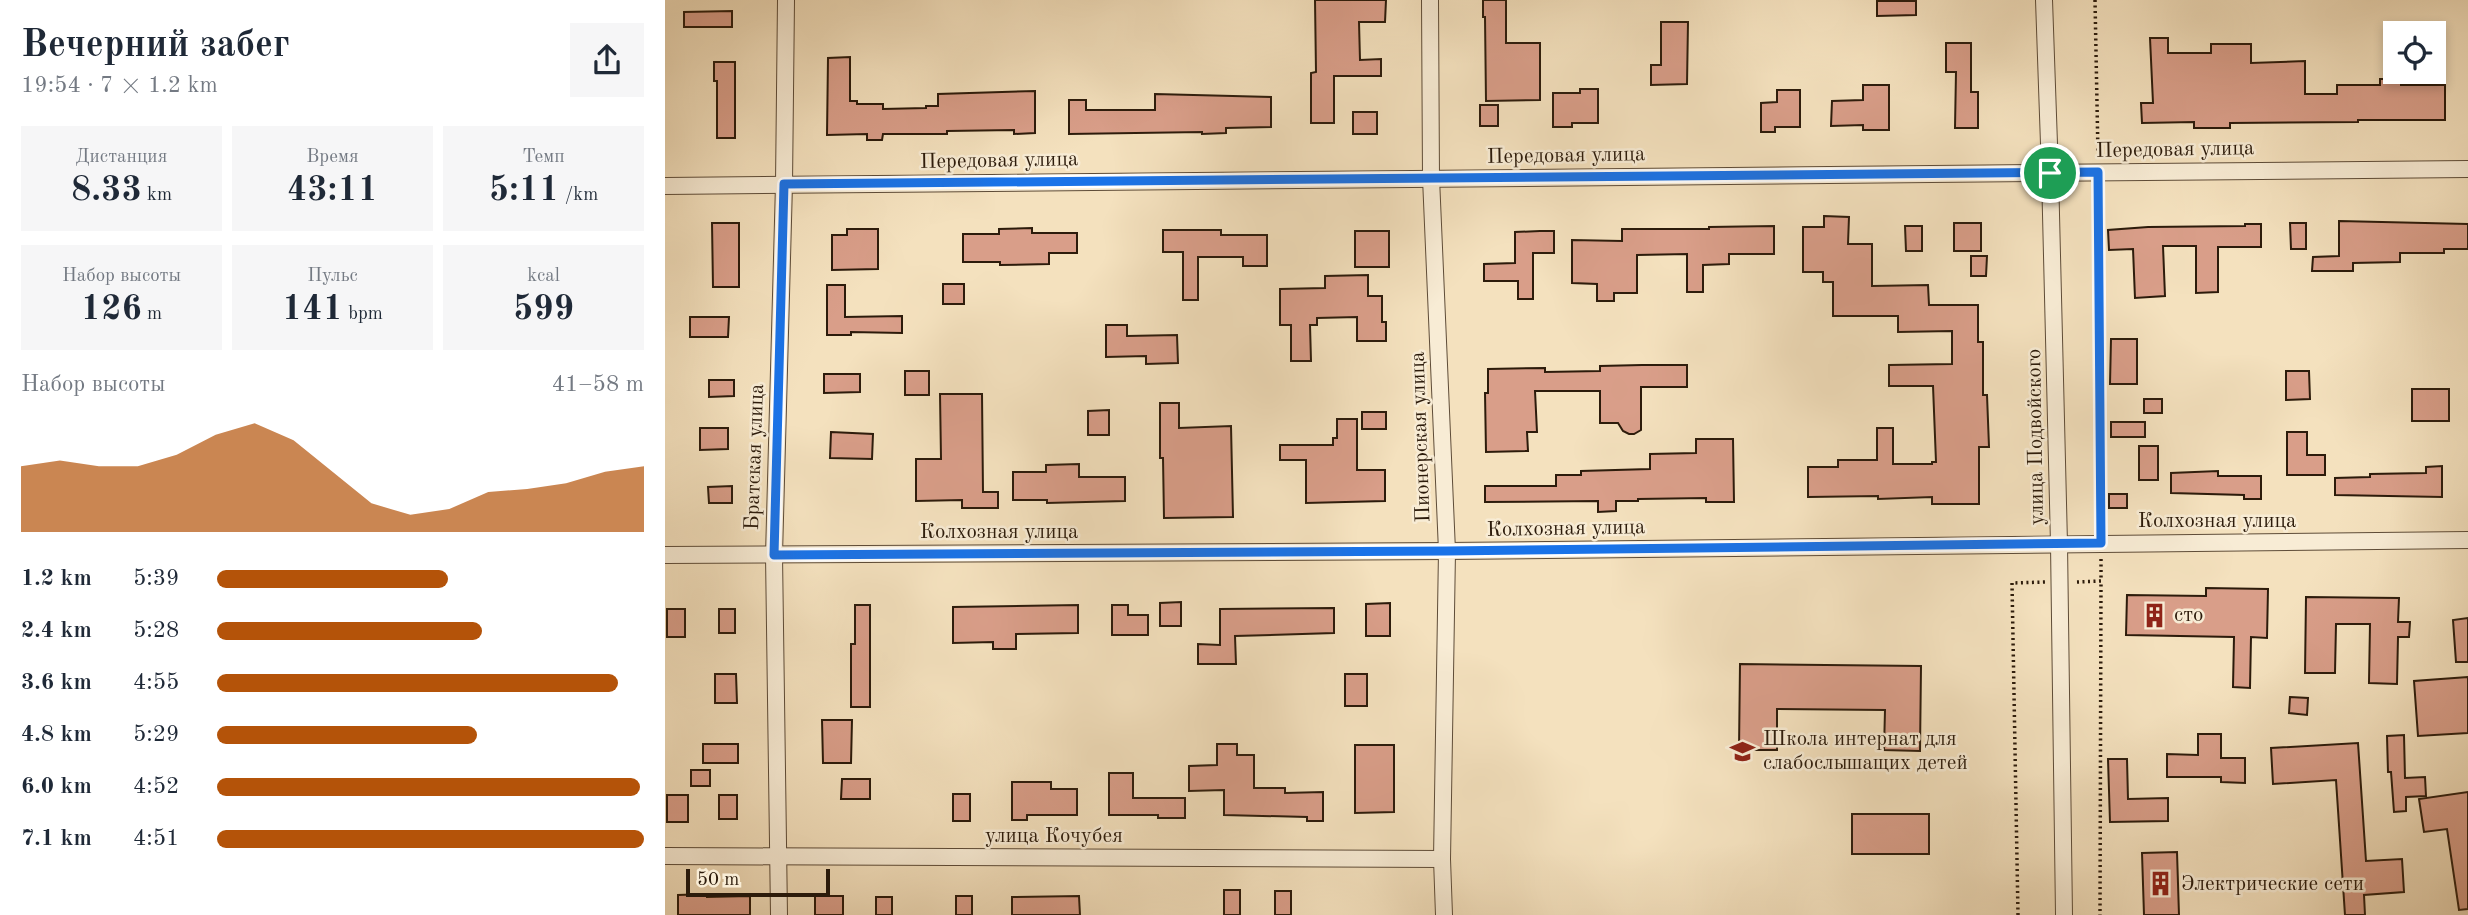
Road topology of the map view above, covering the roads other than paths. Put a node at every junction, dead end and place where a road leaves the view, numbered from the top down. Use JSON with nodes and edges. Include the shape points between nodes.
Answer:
{"nodes":[{"id":1,"x":786,"y":0,"type":"edge"},
{"id":2,"x":1430,"y":0,"type":"edge"},
{"id":3,"x":2044,"y":0,"type":"edge"},
{"id":4,"x":2468,"y":169,"type":"edge"},
{"id":5,"x":2050,"y":173,"type":"junction"},
{"id":6,"x":1431,"y":178,"type":"junction"},
{"id":7,"x":784,"y":184,"type":"junction"},
{"id":8,"x":665,"y":186,"type":"edge"},
{"id":9,"x":2468,"y":540,"type":"edge"},
{"id":10,"x":2059,"y":544,"type":"junction"},
{"id":11,"x":1447,"y":551,"type":"junction"},
{"id":12,"x":665,"y":555,"type":"edge"},
{"id":13,"x":774,"y":555,"type":"junction"},
{"id":14,"x":780,"y":855,"type":"junction"},
{"id":15,"x":665,"y":856,"type":"edge"},
{"id":16,"x":1442,"y":859,"type":"junction"},
{"id":17,"x":779,"y":915,"type":"edge"},
{"id":18,"x":1444,"y":915,"type":"edge"},
{"id":19,"x":2064,"y":915,"type":"edge"}],
"edges":[{"from":1,"to":7,"type":"street","name":"Братская улица"},
{"from":2,"to":6,"type":"street","name":"Пионерская улица"},
{"from":3,"to":5,"type":"street","name":"улица Подвойского"},
{"from":4,"to":5,"type":"street","name":"Передовая улица"},
{"from":5,"to":6,"type":"street","name":"Передовая улица"},
{"from":5,"to":10,"type":"street","name":"улица Подвойского"},
{"from":6,"to":7,"type":"street","name":"Передовая улица"},
{"from":6,"to":11,"type":"street","name":"Пионерская улица"},
{"from":7,"to":8,"type":"street","name":"Передовая улица"},
{"from":7,"to":13,"type":"street","name":"Братская улица"},
{"from":9,"to":10,"type":"street","name":"Колхозная улица"},
{"from":10,"to":11,"type":"street","name":"Колхозная улица"},
{"from":10,"to":19,"type":"street","name":"улица Подвойского"},
{"from":11,"to":13,"type":"street","name":"Колхозная улица"},
{"from":11,"to":16,"type":"street","name":"Пионерская улица"},
{"from":12,"to":13,"type":"street","name":"Колхозная улица"},
{"from":13,"to":14,"type":"street","name":"Братская улица"},
{"from":14,"to":15,"type":"street","name":"улица Кочубея"},
{"from":14,"to":16,"type":"street","name":"улица Кочубея"},
{"from":14,"to":17,"type":"street","name":"Братская улица"},
{"from":16,"to":18,"type":"street","name":"Пионерская улица"}]}
